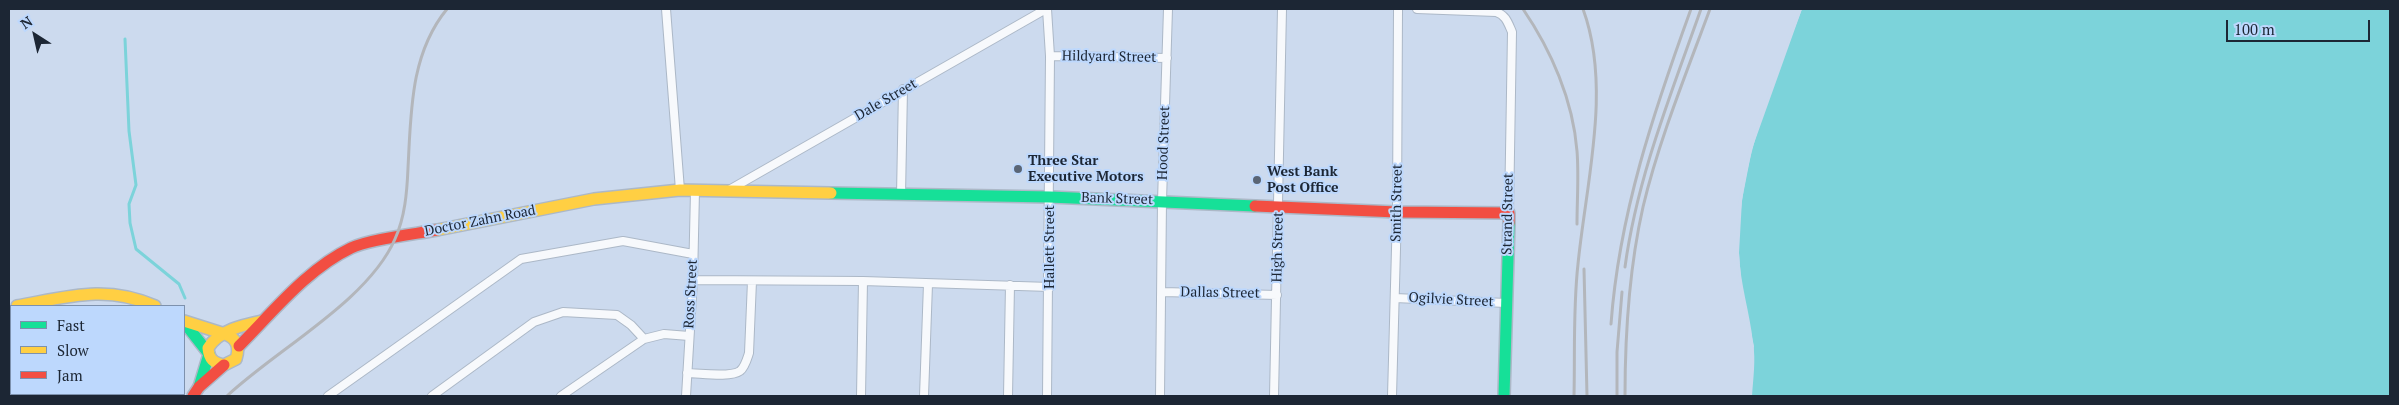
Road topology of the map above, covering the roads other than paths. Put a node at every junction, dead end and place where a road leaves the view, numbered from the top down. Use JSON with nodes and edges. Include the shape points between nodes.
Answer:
{"nodes":[{"id":1,"x":666,"y":9,"type":"edge"},
{"id":2,"x":1046,"y":9,"type":"edge"},
{"id":3,"x":1168,"y":9,"type":"edge"},
{"id":4,"x":1282,"y":9,"type":"edge"},
{"id":5,"x":1398,"y":9,"type":"edge"},
{"id":6,"x":1417,"y":9,"type":"edge"},
{"id":7,"x":1050,"y":56,"type":"junction"},
{"id":8,"x":1167,"y":58,"type":"junction"},
{"id":9,"x":904,"y":90,"type":"junction"},
{"id":10,"x":680,"y":190,"type":"junction"},
{"id":11,"x":695,"y":191,"type":"junction"},
{"id":12,"x":725,"y":192,"type":"junction"},
{"id":13,"x":901,"y":195,"type":"junction"},
{"id":14,"x":1050,"y":197,"type":"junction"},
{"id":15,"x":1162,"y":201,"type":"junction"},
{"id":16,"x":1278,"y":207,"type":"junction"},
{"id":17,"x":1397,"y":212,"type":"junction"},
{"id":18,"x":1509,"y":213,"type":"junction"},
{"id":19,"x":693,"y":254,"type":"junction"},
{"id":20,"x":693,"y":280,"type":"junction"},
{"id":21,"x":752,"y":281,"type":"junction"},
{"id":22,"x":863,"y":281,"type":"junction"},
{"id":23,"x":928,"y":284,"type":"junction"},
{"id":24,"x":1010,"y":285,"type":"junction"},
{"id":25,"x":1050,"y":287,"type":"junction"},
{"id":26,"x":1163,"y":292,"type":"junction"},
{"id":27,"x":1277,"y":295,"type":"junction"},
{"id":28,"x":1395,"y":298,"type":"junction"},
{"id":29,"x":1506,"y":303,"type":"junction"},
{"id":30,"x":23,"y":305,"type":"edge"},
{"id":31,"x":153,"y":305,"type":"edge"},
{"id":32,"x":262,"y":320,"type":"junction"},
{"id":33,"x":185,"y":321,"type":"edge"},
{"id":34,"x":185,"y":322,"type":"edge"},
{"id":35,"x":224,"y":334,"type":"junction"},
{"id":36,"x":690,"y":336,"type":"junction"},
{"id":37,"x":644,"y":340,"type":"junction"},
{"id":38,"x":239,"y":346,"type":"junction"},
{"id":39,"x":209,"y":354,"type":"junction"},
{"id":40,"x":224,"y":365,"type":"junction"},
{"id":41,"x":687,"y":372,"type":"junction"},
{"id":42,"x":196,"y":392,"type":"edge"},
{"id":43,"x":328,"y":396,"type":"edge"},
{"id":44,"x":432,"y":396,"type":"edge"},
{"id":45,"x":561,"y":396,"type":"edge"},
{"id":46,"x":686,"y":396,"type":"edge"},
{"id":47,"x":861,"y":396,"type":"edge"},
{"id":48,"x":924,"y":396,"type":"edge"},
{"id":49,"x":1008,"y":396,"type":"edge"},
{"id":50,"x":1047,"y":396,"type":"edge"},
{"id":51,"x":1160,"y":396,"type":"edge"},
{"id":52,"x":1274,"y":396,"type":"edge"},
{"id":53,"x":1392,"y":396,"type":"edge"},
{"id":54,"x":1504,"y":396,"type":"edge"}],
"edges":[{"from":1,"to":10,"type":"street"},
{"from":2,"to":7,"type":"street","name":"Hallett Street"},
{"from":2,"to":9,"type":"street","name":"Dale Street"},
{"from":3,"to":8,"type":"street","name":"Hood Street"},
{"from":4,"to":16,"type":"street","name":"High Street"},
{"from":5,"to":17,"type":"street","name":"Smith Street"},
{"from":6,"to":18,"type":"street","name":"Strand Street","via":[[1496,12],[1505,17],[1512,32]]},
{"from":7,"to":8,"type":"street","name":"Hildyard Street"},
{"from":7,"to":14,"type":"street","name":"Hallett Street"},
{"from":8,"to":15,"type":"street","name":"Hood Street"},
{"from":9,"to":12,"type":"street","name":"Dale Street"},
{"from":9,"to":13,"type":"street"},
{"from":10,"to":11,"type":"street","name":"Doctor Zahn Road"},
{"from":10,"to":32,"type":"street","name":"Doctor Zahn Road","via":[[558,206],[358,245],[332,258]]},
{"from":11,"to":12,"type":"street","name":"Doctor Zahn Road"},
{"from":11,"to":19,"type":"street","name":"Ross Street"},
{"from":12,"to":13,"type":"street","name":"Bank Street"},
{"from":13,"to":14,"type":"street","name":"Bank Street"},
{"from":14,"to":15,"type":"street","name":"Bank Street"},
{"from":14,"to":25,"type":"street","name":"Hallett Street"},
{"from":15,"to":16,"type":"street","name":"Bank Street"},
{"from":15,"to":26,"type":"street","name":"Hood Street"},
{"from":16,"to":17,"type":"street","name":"Bank Street"},
{"from":16,"to":27,"type":"street","name":"High Street"},
{"from":17,"to":18,"type":"street","name":"Bank Street"},
{"from":17,"to":28,"type":"street","name":"Smith Street"},
{"from":18,"to":29,"type":"street","name":"Strand Street"},
{"from":19,"to":20,"type":"street","name":"Ross Street"},
{"from":19,"to":43,"type":"street","via":[[618,242],[521,259]]},
{"from":20,"to":21,"type":"street"},
{"from":20,"to":36,"type":"street","name":"Ross Street"},
{"from":21,"to":22,"type":"street"},
{"from":21,"to":41,"type":"street","via":[[746,364],[740,371],[731,373]]},
{"from":22,"to":23,"type":"street"},
{"from":22,"to":47,"type":"street"},
{"from":23,"to":24,"type":"street"},
{"from":23,"to":48,"type":"street"},
{"from":24,"to":25,"type":"street"},
{"from":24,"to":49,"type":"street"},
{"from":25,"to":50,"type":"street","name":"Hallett Street"},
{"from":26,"to":27,"type":"street","name":"Dallas Street"},
{"from":26,"to":51,"type":"street","name":"Hood Street"},
{"from":27,"to":52,"type":"street","name":"High Street"},
{"from":28,"to":29,"type":"street","name":"Ogilvie Street"},
{"from":28,"to":53,"type":"street","name":"Smith Street"},
{"from":29,"to":54,"type":"street","name":"Strand Street"},
{"from":30,"to":31,"type":"street","via":[[112,293],[128,295]]},
{"from":32,"to":35,"type":"street","name":"Doctor Zahn Road"},
{"from":32,"to":38,"type":"street","name":"Doctor Zahn Road"},
{"from":33,"to":35,"type":"street"},
{"from":34,"to":39,"type":"street"},
{"from":35,"to":38,"type":"street","via":[[231,336]]},
{"from":35,"to":39,"type":"street","name":"Doctor Zahn Road","via":[[212,338]]},
{"from":36,"to":37,"type":"street","via":[[664,334]]},
{"from":36,"to":41,"type":"street","name":"Ross Street"},
{"from":37,"to":44,"type":"street","via":[[617,315],[563,312],[550,315],[534,322]]},
{"from":37,"to":45,"type":"street"},
{"from":38,"to":40,"type":"street","name":"Doctor Zahn Road","via":[[236,359]]},
{"from":39,"to":40,"type":"street","via":[[212,360]]},
{"from":39,"to":42,"type":"street"},
{"from":40,"to":42,"type":"street"},
{"from":41,"to":46,"type":"street","name":"Ross Street"}]}
